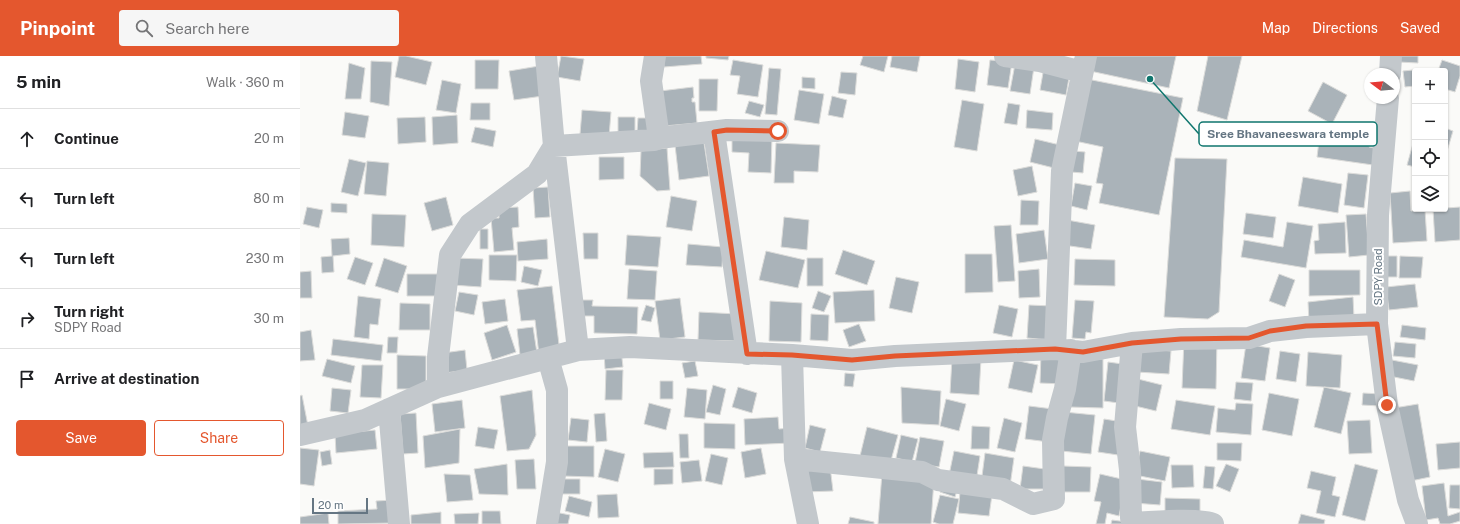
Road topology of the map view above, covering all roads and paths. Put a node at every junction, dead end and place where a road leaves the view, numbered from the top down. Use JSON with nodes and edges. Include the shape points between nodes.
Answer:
{"nodes":[{"id":1,"x":546,"y":56,"type":"edge"},
{"id":2,"x":655,"y":56,"type":"edge"},
{"id":3,"x":1005,"y":56,"type":"edge"},
{"id":4,"x":1391,"y":56,"type":"edge"},
{"id":5,"x":1084,"y":64,"type":"edge"},
{"id":6,"x":1390,"y":68,"type":"edge"},
{"id":7,"x":1387,"y":104,"type":"edge"},
{"id":8,"x":778,"y":131,"type":"dead end"},
{"id":9,"x":714,"y":132,"type":"junction"},
{"id":10,"x":659,"y":138,"type":"junction"},
{"id":11,"x":554,"y":146,"type":"junction"},
{"id":12,"x":1377,"y":324,"type":"junction"},
{"id":13,"x":1132,"y":343,"type":"junction"},
{"id":14,"x":578,"y":350,"type":"junction"},
{"id":15,"x":1063,"y":350,"type":"junction"},
{"id":16,"x":747,"y":354,"type":"junction"},
{"id":17,"x":792,"y":355,"type":"junction"},
{"id":18,"x":548,"y":358,"type":"junction"},
{"id":19,"x":438,"y":387,"type":"junction"},
{"id":20,"x":389,"y":409,"type":"junction"},
{"id":21,"x":300,"y":435,"type":"edge"},
{"id":22,"x":795,"y":459,"type":"junction"},
{"id":23,"x":399,"y":524,"type":"edge"},
{"id":24,"x":547,"y":524,"type":"edge"},
{"id":25,"x":808,"y":524,"type":"edge"},
{"id":26,"x":1134,"y":524,"type":"edge"},
{"id":27,"x":1213,"y":524,"type":"edge"},
{"id":28,"x":1417,"y":524,"type":"edge"}],
"edges":[{"from":1,"to":11,"type":"street"},
{"from":2,"to":10,"type":"street","via":[[651,81]]},
{"from":3,"to":5,"type":"street"},
{"from":4,"to":6,"type":"street"},
{"from":5,"to":15,"type":"street","via":[[1062,171]]},
{"from":7,"to":12,"type":"street","name":"SDPY Road","via":[[1378,215]]},
{"from":8,"to":9,"type":"street"},
{"from":9,"to":10,"type":"street"},
{"from":9,"to":16,"type":"street"},
{"from":10,"to":11,"type":"street","via":[[609,144]]},
{"from":11,"to":14,"type":"street"},
{"from":11,"to":19,"type":"street","via":[[537,174],[470,224],[450,255],[438,356]]},
{"from":12,"to":13,"type":"street","via":[[1306,326],[1270,331],[1249,338]]},
{"from":12,"to":28,"type":"street","name":"SDPY Road","via":[[1387,405],[1408,500]]},
{"from":13,"to":15,"type":"street","via":[[1083,352]]},
{"from":13,"to":26,"type":"street","via":[[1125,427],[1130,470],[1131,518]]},
{"from":14,"to":16,"type":"street","via":[[630,347]]},
{"from":14,"to":18,"type":"street"},
{"from":15,"to":17,"type":"street","via":[[852,360]]},
{"from":15,"to":22,"type":"street","via":[[1065,389],[1056,418],[1054,499],[1033,504],[1003,489],[938,480],[922,472]]},
{"from":16,"to":17,"type":"street"},
{"from":17,"to":22,"type":"street"},
{"from":18,"to":19,"type":"street"},
{"from":18,"to":24,"type":"street","via":[[557,390],[557,462]]},
{"from":19,"to":20,"type":"street"},
{"from":20,"to":21,"type":"street","via":[[365,420]]},
{"from":20,"to":23,"type":"street"},
{"from":22,"to":25,"type":"street"},
{"from":26,"to":27,"type":"street","via":[[1166,521],[1206,521]]}]}
